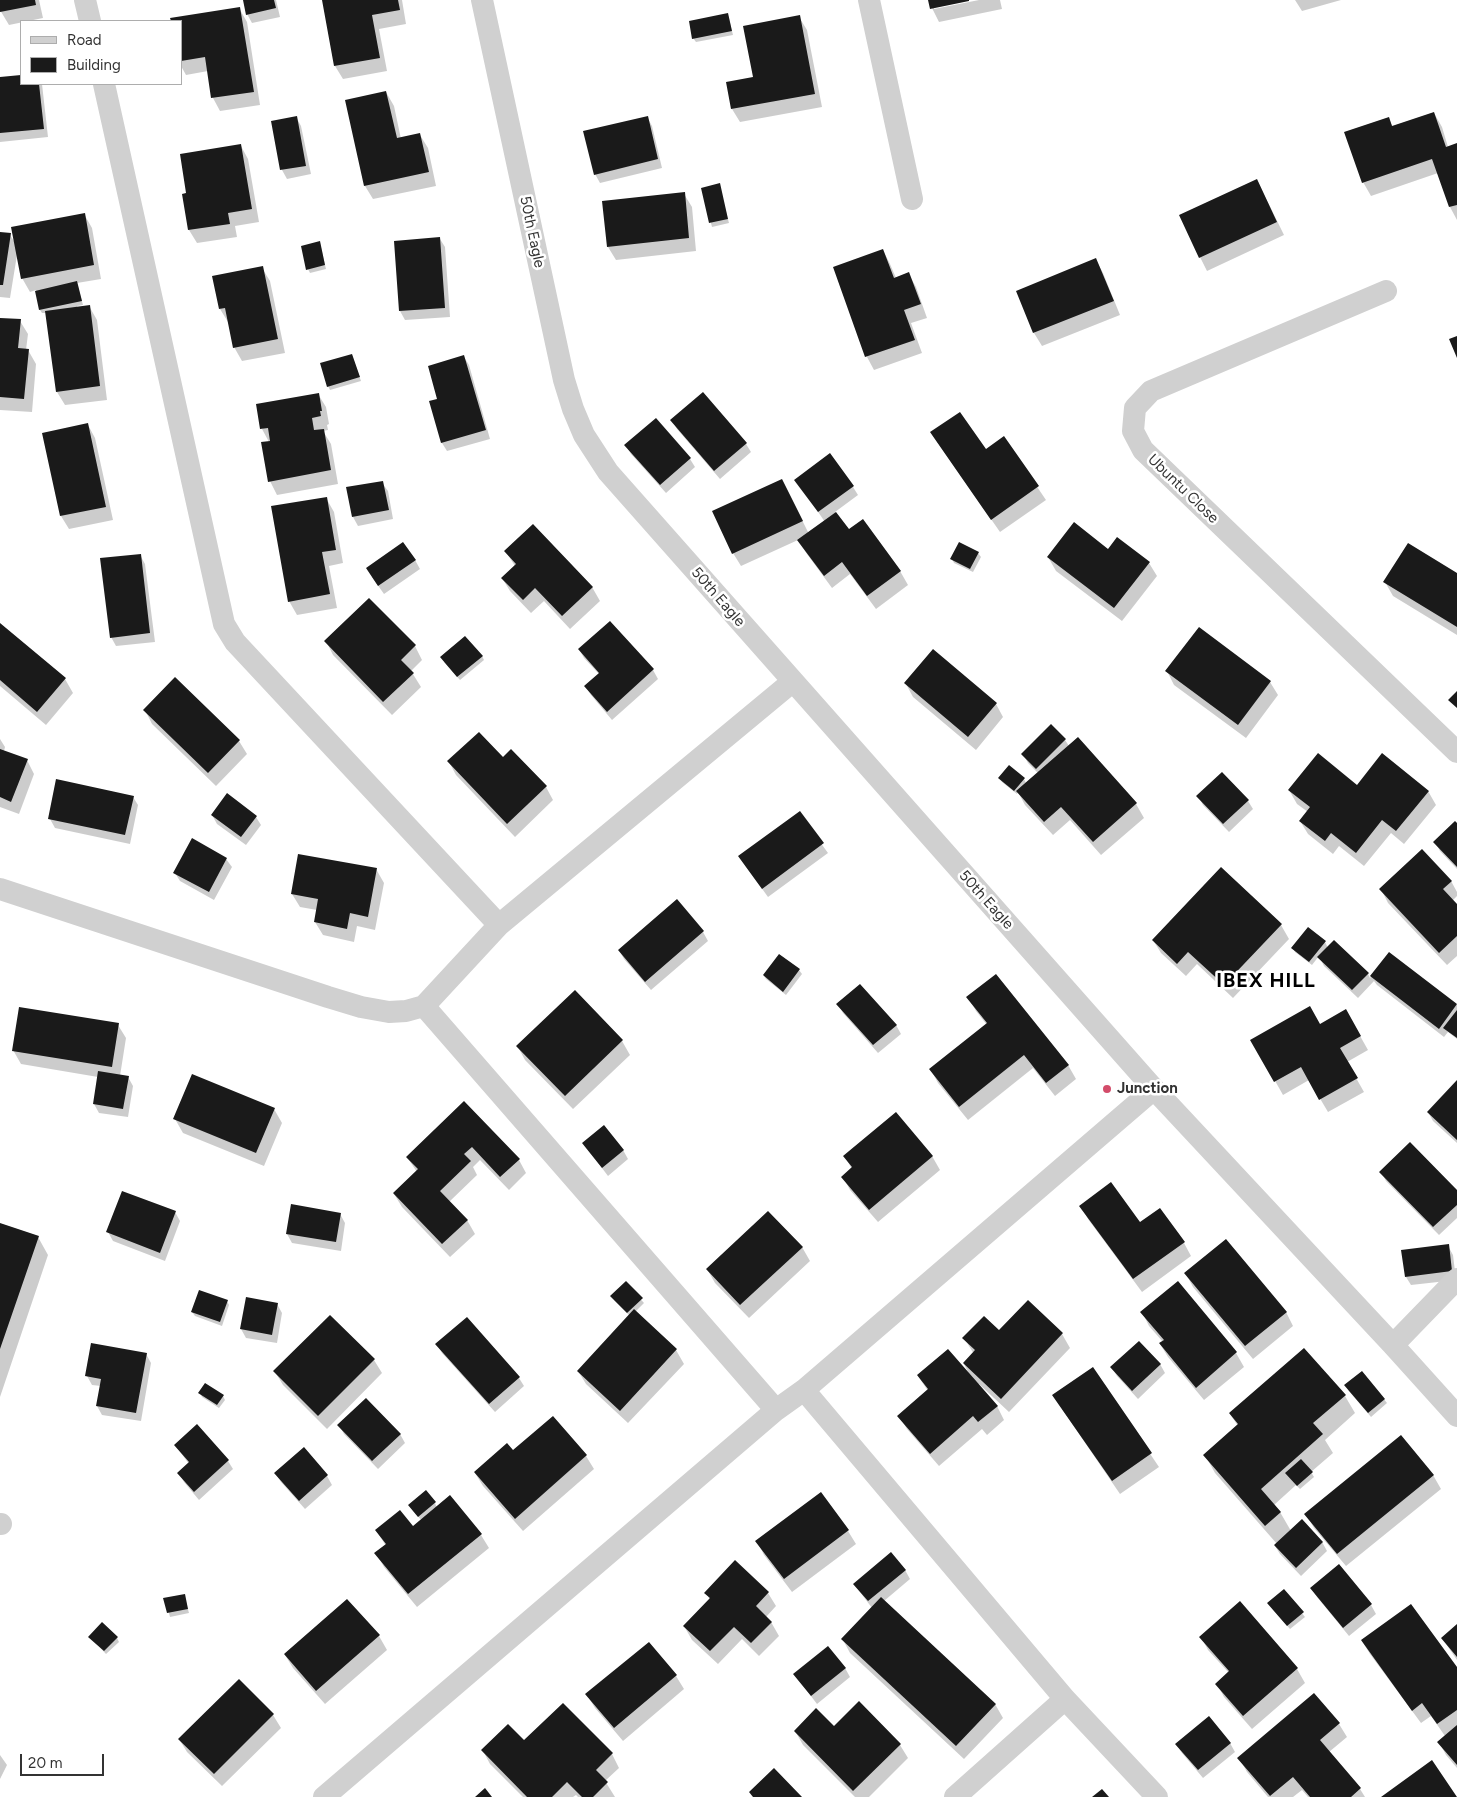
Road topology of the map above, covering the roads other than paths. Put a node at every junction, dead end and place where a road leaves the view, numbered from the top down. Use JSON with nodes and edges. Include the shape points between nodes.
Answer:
{"nodes":[{"id":1,"x":85,"y":0,"type":"edge"},
{"id":2,"x":482,"y":0,"type":"edge"},
{"id":3,"x":869,"y":0,"type":"edge"},
{"id":4,"x":90,"y":20,"type":"edge"},
{"id":5,"x":104,"y":85,"type":"edge"},
{"id":6,"x":912,"y":199,"type":"dead end"},
{"id":7,"x":1386,"y":291,"type":"dead end"},
{"id":8,"x":792,"y":682,"type":"junction"},
{"id":9,"x":1457,"y":752,"type":"edge"},
{"id":10,"x":0,"y":888,"type":"edge"},
{"id":11,"x":499,"y":925,"type":"junction"},
{"id":12,"x":424,"y":1006,"type":"junction"},
{"id":13,"x":1154,"y":1089,"type":"junction"},
{"id":14,"x":1457,"y":1279,"type":"edge"},
{"id":15,"x":1393,"y":1345,"type":"junction"},
{"id":16,"x":804,"y":1390,"type":"junction"},
{"id":17,"x":776,"y":1410,"type":"junction"},
{"id":18,"x":1457,"y":1416,"type":"edge"},
{"id":19,"x":1065,"y":1699,"type":"junction"},
{"id":20,"x":324,"y":1797,"type":"edge"},
{"id":21,"x":955,"y":1797,"type":"edge"},
{"id":22,"x":1158,"y":1797,"type":"edge"}],
"edges":[{"from":1,"to":4,"type":"street"},
{"from":2,"to":8,"type":"street","name":"50th Eagle","via":[[564,380],[584,435],[608,472]]},
{"from":3,"to":6,"type":"street"},
{"from":5,"to":11,"type":"street","via":[[224,624],[235,642]]},
{"from":7,"to":9,"type":"street","name":"Ubuntu Close","via":[[1151,391],[1135,408],[1133,431],[1143,450]]},
{"from":8,"to":11,"type":"street"},
{"from":8,"to":13,"type":"street","name":"50th Eagle"},
{"from":10,"to":12,"type":"street","via":[[361,1007],[389,1012]]},
{"from":11,"to":12,"type":"street"},
{"from":12,"to":17,"type":"street"},
{"from":13,"to":15,"type":"street","name":"50th Eagle"},
{"from":13,"to":16,"type":"street"},
{"from":14,"to":15,"type":"street"},
{"from":15,"to":18,"type":"street","name":"50th Eagle"},
{"from":16,"to":17,"type":"street"},
{"from":16,"to":19,"type":"street"},
{"from":17,"to":20,"type":"street"},
{"from":19,"to":21,"type":"street"},
{"from":19,"to":22,"type":"street"}]}
